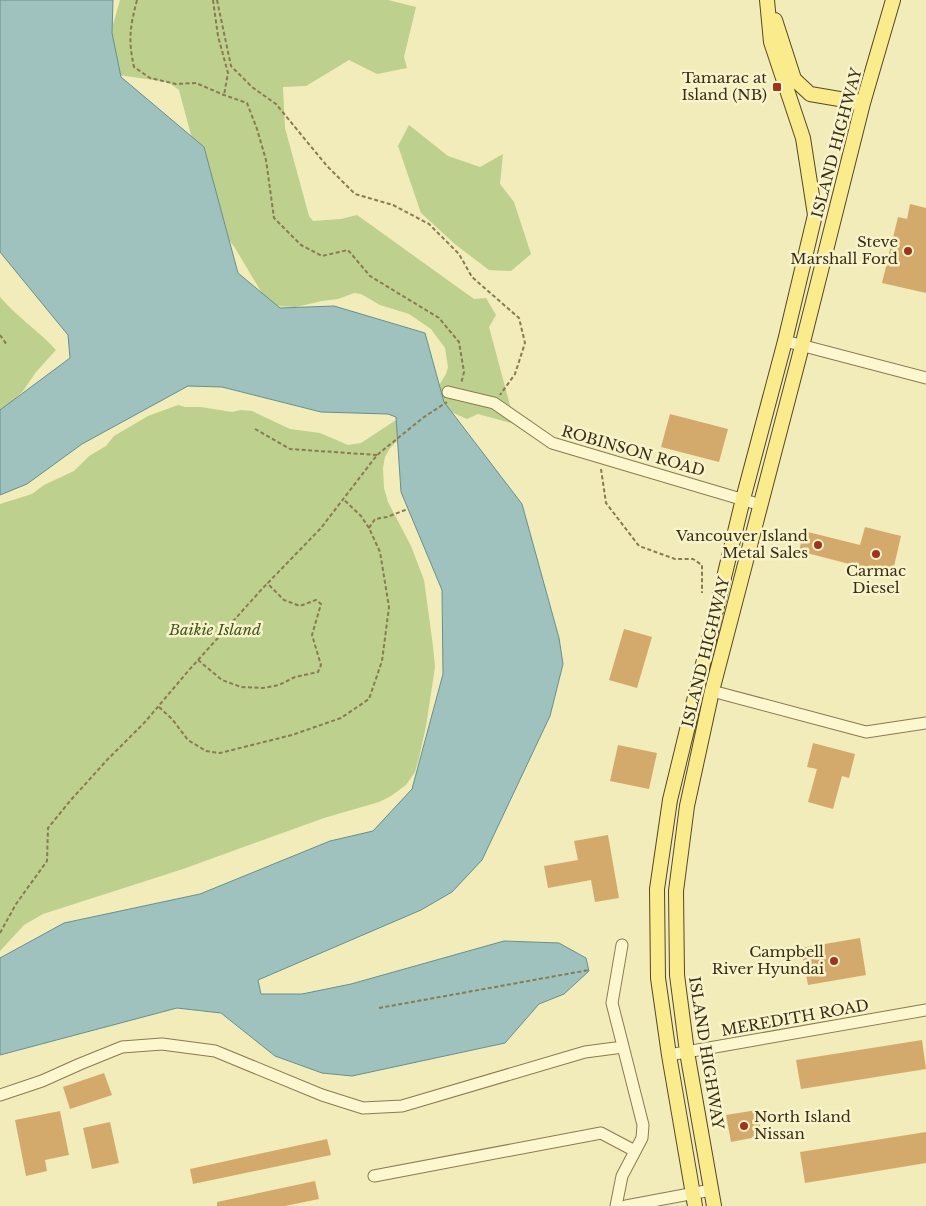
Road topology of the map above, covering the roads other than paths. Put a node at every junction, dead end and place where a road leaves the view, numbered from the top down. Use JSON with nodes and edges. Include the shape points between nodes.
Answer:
{"nodes":[{"id":1,"x":768,"y":0,"type":"edge"},
{"id":2,"x":893,"y":0,"type":"edge"},
{"id":3,"x":863,"y":102,"type":"junction"},
{"id":4,"x":785,"y":341,"type":"junction"},
{"id":5,"x":802,"y":346,"type":"junction"},
{"id":6,"x":926,"y":378,"type":"edge"},
{"id":7,"x":453,"y":393,"type":"road end"},
{"id":8,"x":743,"y":499,"type":"junction"},
{"id":9,"x":761,"y":504,"type":"junction"},
{"id":10,"x":712,"y":691,"type":"junction"},
{"id":11,"x":926,"y":723,"type":"edge"},
{"id":12,"x":622,"y":945,"type":"dead end"},
{"id":13,"x":926,"y":1010,"type":"edge"},
{"id":14,"x":623,"y":1047,"type":"junction"},
{"id":15,"x":687,"y":1052,"type":"junction"},
{"id":16,"x":669,"y":1055,"type":"junction"},
{"id":17,"x":0,"y":1095,"type":"edge"},
{"id":18,"x":635,"y":1152,"type":"junction"},
{"id":19,"x":374,"y":1176,"type":"dead end"},
{"id":20,"x":711,"y":1190,"type":"junction"},
{"id":21,"x":694,"y":1200,"type":"edge"},
{"id":22,"x":616,"y":1206,"type":"edge"},
{"id":23,"x":626,"y":1206,"type":"edge"},
{"id":24,"x":714,"y":1206,"type":"edge"}],
"edges":[{"from":1,"to":3,"type":"main road","via":[[794,79],[810,94]]},
{"from":1,"to":4,"type":"main road","name":"ISLAND HIGHWAY","via":[[771,42],[803,138],[815,215]]},
{"from":2,"to":3,"type":"main road","name":"ISLAND HIGHWAY"},
{"from":3,"to":5,"type":"main road","name":"ISLAND HIGHWAY"},
{"from":4,"to":5,"type":"street"},
{"from":4,"to":8,"type":"main road","name":"ISLAND HIGHWAY"},
{"from":5,"to":6,"type":"street"},
{"from":5,"to":9,"type":"main road","name":"ISLAND HIGHWAY"},
{"from":7,"to":8,"type":"street","name":"ROBINSON ROAD","via":[[494,403],[552,443]]},
{"from":8,"to":9,"type":"street","name":"ROBINSON ROAD"},
{"from":8,"to":16,"type":"main road","name":"ISLAND HIGHWAY","via":[[670,800],[657,889],[658,978]]},
{"from":9,"to":10,"type":"main road","name":"ISLAND HIGHWAY"},
{"from":10,"to":11,"type":"street","via":[[866,732]]},
{"from":10,"to":15,"type":"main road","name":"ISLAND HIGHWAY","via":[[687,806],[676,892],[677,975]]},
{"from":12,"to":14,"type":"street","via":[[612,1003]]},
{"from":13,"to":15,"type":"street","name":"MEREDITH ROAD"},
{"from":14,"to":17,"type":"street","via":[[585,1052],[402,1106],[363,1108],[322,1095],[215,1051],[162,1044],[122,1047]]},
{"from":14,"to":18,"type":"street","via":[[643,1125],[642,1138]]},
{"from":15,"to":16,"type":"street","name":"MEREDITH ROAD"},
{"from":15,"to":20,"type":"main road","name":"ISLAND HIGHWAY"},
{"from":16,"to":21,"type":"main road","name":"ISLAND HIGHWAY"},
{"from":18,"to":19,"type":"street","via":[[601,1134]]},
{"from":18,"to":22,"type":"street","via":[[622,1176]]},
{"from":20,"to":21,"type":"street"},
{"from":20,"to":24,"type":"main road","name":"ISLAND HIGHWAY"},
{"from":21,"to":23,"type":"street"}]}
